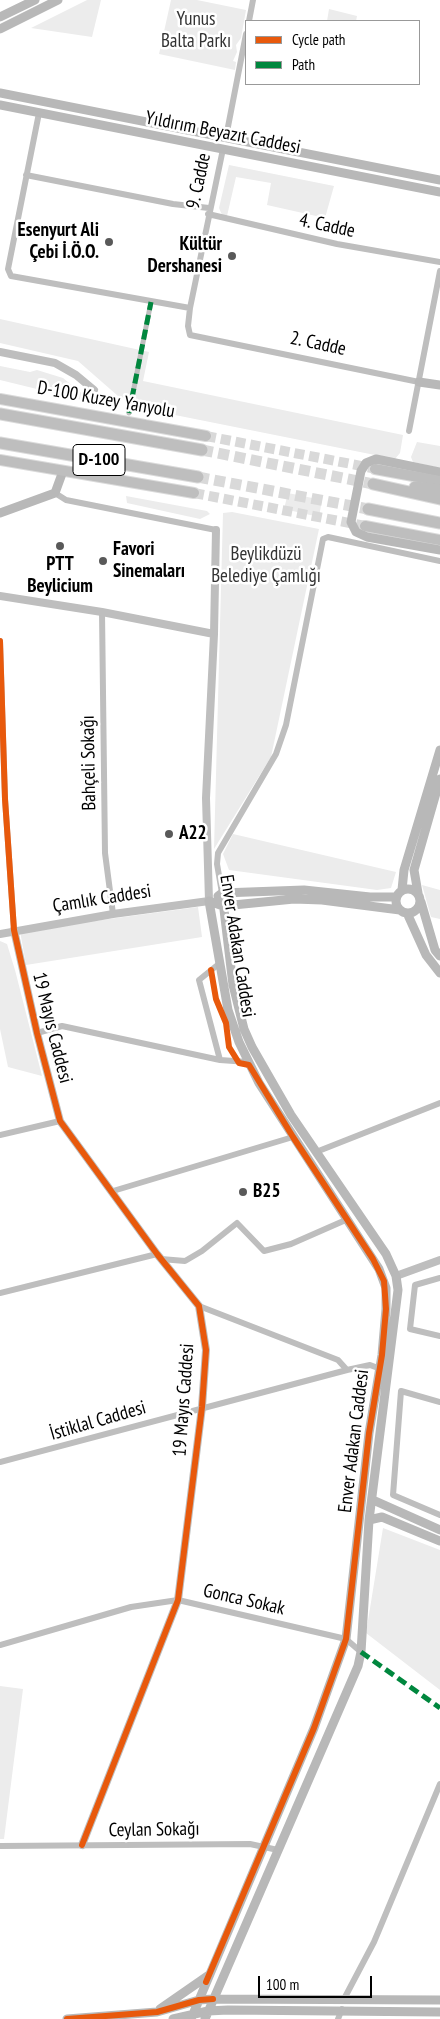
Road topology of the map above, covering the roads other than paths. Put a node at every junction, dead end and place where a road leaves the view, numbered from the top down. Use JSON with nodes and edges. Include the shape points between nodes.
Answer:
{"nodes":[{"id":1,"x":35,"y":0,"type":"edge"},
{"id":2,"x":58,"y":0,"type":"edge"},
{"id":3,"x":253,"y":0,"type":"edge"},
{"id":4,"x":0,"y":17,"type":"edge"},
{"id":5,"x":249,"y":20,"type":"edge"},
{"id":6,"x":0,"y":28,"type":"edge"},
{"id":7,"x":245,"y":39,"type":"edge"},
{"id":8,"x":0,"y":93,"type":"edge"},
{"id":9,"x":0,"y":105,"type":"edge"},
{"id":10,"x":39,"y":113,"type":"junction"},
{"id":11,"x":226,"y":138,"type":"junction"},
{"id":12,"x":223,"y":149,"type":"junction"},
{"id":13,"x":26,"y":175,"type":"junction"},
{"id":14,"x":440,"y":180,"type":"edge"},
{"id":15,"x":440,"y":192,"type":"edge"},
{"id":16,"x":209,"y":211,"type":"junction"},
{"id":17,"x":440,"y":262,"type":"edge"},
{"id":18,"x":440,"y":271,"type":"edge"},
{"id":19,"x":151,"y":302,"type":"junction"},
{"id":20,"x":190,"y":308,"type":"junction"},
{"id":21,"x":190,"y":335,"type":"joint"},
{"id":22,"x":0,"y":352,"type":"edge"},
{"id":23,"x":419,"y":382,"type":"junction"},
{"id":24,"x":440,"y":385,"type":"edge"},
{"id":25,"x":94,"y":390,"type":"dead end"},
{"id":26,"x":0,"y":399,"type":"edge"},
{"id":27,"x":0,"y":408,"type":"edge"},
{"id":28,"x":130,"y":413,"type":"dead end"},
{"id":29,"x":0,"y":414,"type":"edge"},
{"id":30,"x":70,"y":426,"type":"junction"},
{"id":31,"x":409,"y":431,"type":"dead end"},
{"id":32,"x":206,"y":436,"type":"tunnel mouth"},
{"id":33,"x":0,"y":443,"type":"edge"},
{"id":34,"x":202,"y":450,"type":"tunnel mouth"},
{"id":35,"x":0,"y":460,"type":"edge"},
{"id":36,"x":375,"y":469,"type":"tunnel mouth"},
{"id":37,"x":63,"y":471,"type":"junction"},
{"id":38,"x":440,"y":472,"type":"edge"},
{"id":39,"x":198,"y":477,"type":"tunnel mouth"},
{"id":40,"x":440,"y":480,"type":"edge"},
{"id":41,"x":373,"y":484,"type":"tunnel mouth"},
{"id":42,"x":393,"y":488,"type":"junction"},
{"id":43,"x":440,"y":490,"type":"edge"},
{"id":44,"x":55,"y":493,"type":"junction"},
{"id":45,"x":194,"y":493,"type":"tunnel mouth"},
{"id":46,"x":440,"y":499,"type":"edge"},
{"id":47,"x":368,"y":509,"type":"tunnel mouth"},
{"id":48,"x":0,"y":513,"type":"edge"},
{"id":49,"x":434,"y":522,"type":"edge"},
{"id":50,"x":365,"y":526,"type":"tunnel mouth"},
{"id":51,"x":440,"y":528,"type":"edge"},
{"id":52,"x":216,"y":530,"type":"joint"},
{"id":53,"x":440,"y":540,"type":"edge"},
{"id":54,"x":440,"y":550,"type":"edge"},
{"id":55,"x":440,"y":561,"type":"edge"},
{"id":56,"x":0,"y":596,"type":"edge"},
{"id":57,"x":102,"y":612,"type":"junction"},
{"id":58,"x":214,"y":634,"type":"junction"},
{"id":59,"x":0,"y":641,"type":"edge"},
{"id":60,"x":2,"y":742,"type":"edge"},
{"id":61,"x":440,"y":750,"type":"edge"},
{"id":62,"x":437,"y":772,"type":"edge"},
{"id":63,"x":440,"y":779,"type":"edge"},
{"id":64,"x":3,"y":800,"type":"edge"},
{"id":65,"x":222,"y":893,"type":"junction"},
{"id":66,"x":399,"y":893,"type":"junction"},
{"id":67,"x":419,"y":898,"type":"junction"},
{"id":68,"x":210,"y":901,"type":"junction"},
{"id":69,"x":223,"y":906,"type":"junction"},
{"id":70,"x":404,"y":911,"type":"junction"},
{"id":71,"x":113,"y":914,"type":"junction"},
{"id":72,"x":14,"y":930,"type":"junction"},
{"id":73,"x":0,"y":934,"type":"edge"},
{"id":74,"x":440,"y":956,"type":"edge"},
{"id":75,"x":220,"y":963,"type":"junction"},
{"id":76,"x":440,"y":973,"type":"edge"},
{"id":77,"x":37,"y":1032,"type":"junction"},
{"id":78,"x":220,"y":1060,"type":"junction"},
{"id":79,"x":248,"y":1062,"type":"junction"},
{"id":80,"x":440,"y":1103,"type":"edge"},
{"id":81,"x":60,"y":1121,"type":"junction"},
{"id":82,"x":0,"y":1135,"type":"edge"},
{"id":83,"x":293,"y":1138,"type":"junction"},
{"id":84,"x":316,"y":1152,"type":"junction"},
{"id":85,"x":112,"y":1191,"type":"junction"},
{"id":86,"x":348,"y":1219,"type":"junction"},
{"id":87,"x":159,"y":1257,"type":"junction"},
{"id":88,"x":440,"y":1260,"type":"edge"},
{"id":89,"x":396,"y":1276,"type":"junction"},
{"id":90,"x":440,"y":1278,"type":"edge"},
{"id":91,"x":384,"y":1281,"type":"junction"},
{"id":92,"x":0,"y":1293,"type":"edge"},
{"id":93,"x":199,"y":1306,"type":"junction"},
{"id":94,"x":440,"y":1336,"type":"edge"},
{"id":95,"x":378,"y":1368,"type":"junction"},
{"id":96,"x":347,"y":1370,"type":"junction"},
{"id":97,"x":440,"y":1402,"type":"edge"},
{"id":98,"x":202,"y":1408,"type":"junction"},
{"id":99,"x":0,"y":1462,"type":"edge"},
{"id":100,"x":373,"y":1500,"type":"junction"},
{"id":101,"x":440,"y":1515,"type":"edge"},
{"id":102,"x":369,"y":1520,"type":"junction"},
{"id":103,"x":440,"y":1530,"type":"edge"},
{"id":104,"x":440,"y":1541,"type":"edge"},
{"id":105,"x":178,"y":1600,"type":"junction"},
{"id":106,"x":346,"y":1639,"type":"junction"},
{"id":107,"x":0,"y":1645,"type":"edge"},
{"id":108,"x":361,"y":1652,"type":"junction"},
{"id":109,"x":440,"y":1784,"type":"edge"},
{"id":110,"x":82,"y":1845,"type":"junction"},
{"id":111,"x":0,"y":1846,"type":"edge"},
{"id":112,"x":265,"y":1847,"type":"junction"},
{"id":113,"x":278,"y":1850,"type":"junction"},
{"id":114,"x":209,"y":1975,"type":"junction"},
{"id":115,"x":213,"y":1999,"type":"junction"},
{"id":116,"x":344,"y":1999,"type":"junction"},
{"id":117,"x":199,"y":2000,"type":"junction"},
{"id":118,"x":440,"y":2000,"type":"edge"},
{"id":119,"x":342,"y":2009,"type":"junction"},
{"id":120,"x":157,"y":2012,"type":"junction"},
{"id":121,"x":440,"y":2012,"type":"edge"},
{"id":122,"x":206,"y":2015,"type":"edge"},
{"id":123,"x":192,"y":2017,"type":"edge"},
{"id":124,"x":67,"y":2019,"type":"edge"},
{"id":125,"x":173,"y":2019,"type":"edge"},
{"id":126,"x":338,"y":2019,"type":"edge"}],
"edges":[{"from":1,"to":4,"type":"main road"},
{"from":2,"to":6,"type":"main road"},
{"from":3,"to":5,"type":"street"},
{"from":7,"to":11,"type":"street","name":"9. Cadde"},
{"from":8,"to":11,"type":"main road","name":"Yıldırım Beyazıt Caddesi"},
{"from":9,"to":10,"type":"main road","name":"Yıldırım Beyazıt Caddesi"},
{"from":10,"to":12,"type":"main road","name":"Yıldırım Beyazıt Caddesi"},
{"from":10,"to":13,"type":"street"},
{"from":11,"to":12,"type":"main road","name":"9. Cadde"},
{"from":11,"to":14,"type":"main road","name":"Yıldırım Beyazıt Caddesi"},
{"from":12,"to":15,"type":"main road","name":"Yıldırım Beyazıt Caddesi"},
{"from":12,"to":16,"type":"street","name":"9. Cadde"},
{"from":13,"to":16,"type":"street","name":"4. Cadde"},
{"from":13,"to":19,"type":"street","via":[[8,269],[11,276]]},
{"from":16,"to":17,"type":"street","name":"4. Cadde","via":[[337,244]]},
{"from":16,"to":20,"type":"street","name":"9. Cadde"},
{"from":18,"to":23,"type":"street"},
{"from":19,"to":20,"type":"street"},
{"from":19,"to":28,"type":"street"},
{"from":20,"to":21,"type":"street","name":"9. Cadde"},
{"from":21,"to":23,"type":"street","name":"2. Cadde"},
{"from":22,"to":25,"type":"street","via":[[55,364],[76,374]]},
{"from":23,"to":24,"type":"main road","name":"2. Cadde"},
{"from":23,"to":31,"type":"street"},
{"from":26,"to":32,"type":"main road","name":"D-100 Kuzey Yanyolu"},
{"from":27,"to":30,"type":"highway"},
{"from":29,"to":30,"type":"highway","number":"D-100"},
{"from":30,"to":34,"type":"highway"},
{"from":33,"to":39,"type":"highway","number":"D-100"},
{"from":35,"to":37,"type":"main road"},
{"from":36,"to":40,"type":"main road"},
{"from":37,"to":44,"type":"main road"},
{"from":37,"to":45,"type":"main road"},
{"from":38,"to":54,"type":"main road","via":[[376,459],[366,463],[361,471],[351,522],[356,532],[367,537]]},
{"from":41,"to":42,"type":"highway"},
{"from":42,"to":43,"type":"highway","via":[[413,486]]},
{"from":42,"to":46,"type":"highway"},
{"from":44,"to":48,"type":"main road"},
{"from":44,"to":52,"type":"street","via":[[66,500]]},
{"from":47,"to":49,"type":"highway"},
{"from":49,"to":51,"type":"highway"},
{"from":50,"to":53,"type":"main road"},
{"from":52,"to":58,"type":"street","name":"Enver Adakan Caddesi"},
{"from":55,"to":65,"type":"street","via":[[328,537],[323,539],[286,725],[276,754],[218,853]]},
{"from":56,"to":57,"type":"street"},
{"from":57,"to":58,"type":"street"},
{"from":57,"to":71,"type":"street","name":"Bahçeli Sokağı","via":[[105,853]]},
{"from":58,"to":68,"type":"street","name":"Enver Adakan Caddesi","via":[[206,798]]},
{"from":59,"to":60,"type":"street"},
{"from":60,"to":64,"type":"street"},
{"from":61,"to":62,"type":"main road"},
{"from":62,"to":66,"type":"main road"},
{"from":63,"to":67,"type":"main road","via":[[414,870]]},
{"from":64,"to":72,"type":"street"},
{"from":65,"to":66,"type":"main road","via":[[304,890],[370,897]]},
{"from":65,"to":68,"type":"main road"},
{"from":65,"to":69,"type":"main road","name":"Enver Adakan Caddesi"},
{"from":66,"to":67,"type":"main road","via":[[412,889]]},
{"from":66,"to":70,"type":"main road","via":[[396,904]]},
{"from":67,"to":70,"type":"main road","via":[[415,910]]},
{"from":67,"to":74,"type":"main road","via":[[435,950]]},
{"from":68,"to":69,"type":"main road"},
{"from":68,"to":71,"type":"street","name":"Çamlık Caddesi"},
{"from":68,"to":75,"type":"main road","name":"Enver Adakan Caddesi"},
{"from":69,"to":70,"type":"main road","via":[[294,899],[349,902]]},
{"from":69,"to":84,"type":"main road","name":"Enver Adakan Caddesi","via":[[233,985],[244,1029],[263,1069]]},
{"from":70,"to":76,"type":"main road","via":[[426,955]]},
{"from":71,"to":72,"type":"street","name":"Çamlık Caddesi"},
{"from":72,"to":73,"type":"street","name":"Çamlık Caddesi"},
{"from":72,"to":77,"type":"street","name":"19 Mayıs Caddesi"},
{"from":75,"to":78,"type":"street","via":[[200,980]]},
{"from":75,"to":79,"type":"main road","name":"Enver Adakan Caddesi","via":[[232,1023]]},
{"from":77,"to":78,"type":"street","via":[[62,1026]]},
{"from":77,"to":81,"type":"street","name":"19 Mayıs Caddesi"},
{"from":78,"to":79,"type":"street"},
{"from":79,"to":83,"type":"main road","name":"Enver Adakan Caddesi"},
{"from":80,"to":84,"type":"street"},
{"from":81,"to":82,"type":"street"},
{"from":81,"to":85,"type":"street","name":"19 Mayıs Caddesi"},
{"from":83,"to":85,"type":"street"},
{"from":83,"to":86,"type":"main road","name":"Enver Adakan Caddesi"},
{"from":84,"to":89,"type":"main road","name":"Enver Adakan Caddesi","via":[[386,1254]]},
{"from":85,"to":87,"type":"street","name":"19 Mayıs Caddesi"},
{"from":86,"to":87,"type":"street","via":[[290,1244],[264,1251],[237,1223],[185,1261]]},
{"from":86,"to":91,"type":"main road","name":"Enver Adakan Caddesi"},
{"from":87,"to":92,"type":"street"},
{"from":87,"to":93,"type":"street","name":"19 Mayıs Caddesi"},
{"from":88,"to":89,"type":"street"},
{"from":89,"to":91,"type":"main road"},
{"from":89,"to":100,"type":"main road","name":"Enver Adakan Caddesi","via":[[398,1290]]},
{"from":90,"to":94,"type":"street","via":[[415,1285],[410,1329]]},
{"from":91,"to":95,"type":"main road","name":"Enver Adakan Caddesi","via":[[386,1310]]},
{"from":93,"to":96,"type":"street","via":[[338,1360]]},
{"from":93,"to":98,"type":"street","name":"19 Mayıs Caddesi","via":[[206,1350]]},
{"from":95,"to":96,"type":"street","name":"İstiklal Caddesi","via":[[370,1365]]},
{"from":95,"to":106,"type":"main road","name":"Enver Adakan Caddesi"},
{"from":96,"to":98,"type":"street","name":"İstiklal Caddesi"},
{"from":97,"to":101,"type":"street","via":[[401,1392],[393,1495]]},
{"from":98,"to":99,"type":"street","name":"İstiklal Caddesi"},
{"from":98,"to":105,"type":"street","name":"19 Mayıs Caddesi"},
{"from":100,"to":102,"type":"main road","name":"Enver Adakan Caddesi"},
{"from":100,"to":103,"type":"main road"},
{"from":102,"to":104,"type":"main road","via":[[382,1517]]},
{"from":102,"to":108,"type":"main road","name":"Enver Adakan Caddesi"},
{"from":105,"to":106,"type":"street","name":"Gonca Sokak"},
{"from":105,"to":107,"type":"street","name":"Gonca Sokak","via":[[131,1608]]},
{"from":105,"to":110,"type":"street","name":"19 Mayıs Caddesi"},
{"from":106,"to":108,"type":"street","name":"Gonca Sokak"},
{"from":106,"to":112,"type":"main road","name":"Enver Adakan Caddesi"},
{"from":108,"to":113,"type":"main road","name":"Enver Adakan Caddesi","via":[[358,1666]]},
{"from":109,"to":116,"type":"street","via":[[374,1942]]},
{"from":110,"to":111,"type":"street","name":"Ceylan Sokağı"},
{"from":110,"to":112,"type":"street","name":"Ceylan Sokağı","via":[[250,1844]]},
{"from":112,"to":113,"type":"street","name":"Ceylan Sokağı"},
{"from":112,"to":114,"type":"main road","name":"Enver Adakan Caddesi"},
{"from":113,"to":115,"type":"main road","name":"Enver Adakan Caddesi"},
{"from":114,"to":117,"type":"main road","name":"Enver Adakan Caddesi"},
{"from":114,"to":120,"type":"main road"},
{"from":115,"to":116,"type":"main road"},
{"from":115,"to":117,"type":"main road"},
{"from":115,"to":122,"type":"main road","name":"Enver Adakan Caddesi"},
{"from":116,"to":118,"type":"main road"},
{"from":116,"to":119,"type":"main road"},
{"from":117,"to":120,"type":"main road"},
{"from":117,"to":123,"type":"main road","name":"Enver Adakan Caddesi"},
{"from":119,"to":121,"type":"main road"},
{"from":119,"to":122,"type":"main road"},
{"from":119,"to":126,"type":"street"},
{"from":120,"to":124,"type":"main road"},
{"from":122,"to":123,"type":"main road"},
{"from":123,"to":125,"type":"main road"}]}
